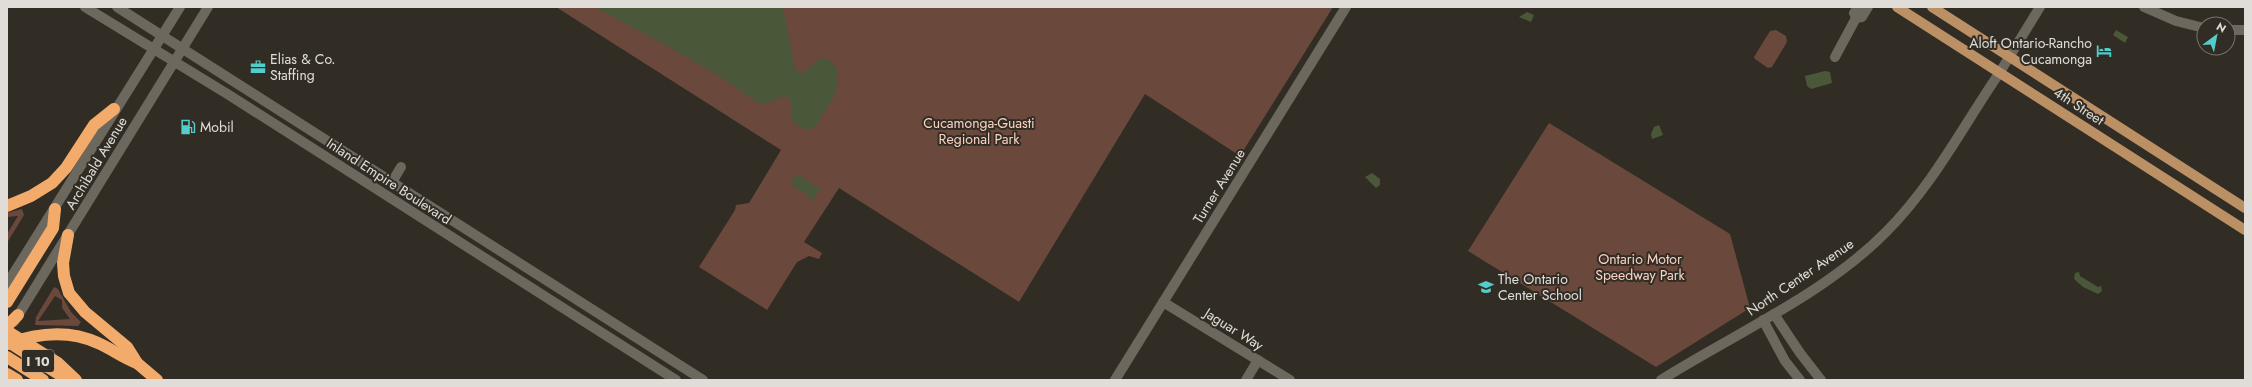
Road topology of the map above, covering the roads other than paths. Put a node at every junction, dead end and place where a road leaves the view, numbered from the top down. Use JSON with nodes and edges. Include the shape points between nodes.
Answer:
{"nodes":[{"id":1,"x":85,"y":7,"type":"edge"},
{"id":2,"x":117,"y":7,"type":"edge"},
{"id":3,"x":180,"y":7,"type":"edge"},
{"id":4,"x":208,"y":7,"type":"edge"},
{"id":5,"x":1346,"y":7,"type":"edge"},
{"id":6,"x":1858,"y":7,"type":"edge"},
{"id":7,"x":1868,"y":7,"type":"edge"},
{"id":8,"x":1897,"y":7,"type":"edge"},
{"id":9,"x":1932,"y":7,"type":"edge"},
{"id":10,"x":2040,"y":7,"type":"edge"},
{"id":11,"x":2144,"y":7,"type":"edge"},
{"id":12,"x":1856,"y":18,"type":"junction"},
{"id":13,"x":2196,"y":26,"type":"edge"},
{"id":14,"x":162,"y":36,"type":"junction"},
{"id":15,"x":153,"y":49,"type":"junction"},
{"id":16,"x":182,"y":49,"type":"junction"},
{"id":17,"x":1834,"y":57,"type":"dead end"},
{"id":18,"x":2009,"y":57,"type":"junction"},
{"id":19,"x":174,"y":62,"type":"junction"},
{"id":20,"x":2000,"y":72,"type":"junction"},
{"id":21,"x":114,"y":110,"type":"junction"},
{"id":22,"x":401,"y":167,"type":"dead end"},
{"id":23,"x":392,"y":182,"type":"junction"},
{"id":24,"x":7,"y":206,"type":"edge"},
{"id":25,"x":2245,"y":208,"type":"edge"},
{"id":26,"x":55,"y":209,"type":"junction"},
{"id":27,"x":2245,"y":230,"type":"edge"},
{"id":28,"x":68,"y":235,"type":"junction"},
{"id":29,"x":7,"y":284,"type":"edge"},
{"id":30,"x":7,"y":302,"type":"edge"},
{"id":31,"x":1163,"y":302,"type":"junction"},
{"id":32,"x":1774,"y":314,"type":"junction"},
{"id":33,"x":18,"y":315,"type":"junction"},
{"id":34,"x":1763,"y":320,"type":"junction"},
{"id":35,"x":7,"y":326,"type":"edge"},
{"id":36,"x":7,"y":332,"type":"edge"},
{"id":37,"x":7,"y":342,"type":"edge"},
{"id":38,"x":7,"y":357,"type":"edge"},
{"id":39,"x":1258,"y":360,"type":"junction"},
{"id":40,"x":137,"y":363,"type":"junction"},
{"id":41,"x":7,"y":374,"type":"edge"},
{"id":42,"x":17,"y":380,"type":"edge"},
{"id":43,"x":43,"y":380,"type":"edge"},
{"id":44,"x":68,"y":380,"type":"edge"},
{"id":45,"x":76,"y":380,"type":"edge"},
{"id":46,"x":157,"y":380,"type":"edge"},
{"id":47,"x":676,"y":380,"type":"edge"},
{"id":48,"x":703,"y":380,"type":"edge"},
{"id":49,"x":1115,"y":380,"type":"edge"},
{"id":50,"x":1246,"y":380,"type":"edge"},
{"id":51,"x":1290,"y":380,"type":"edge"},
{"id":52,"x":1661,"y":380,"type":"edge"},
{"id":53,"x":1800,"y":380,"type":"edge"},
{"id":54,"x":1821,"y":380,"type":"edge"}],
"edges":[{"from":1,"to":15,"type":"main road","name":"Inland Empire Boulevard"},
{"from":2,"to":14,"type":"main road","name":"Inland Empire Boulevard"},
{"from":3,"to":14,"type":"main road","name":"Archibald Avenue"},
{"from":4,"to":16,"type":"main road","name":"Archibald Avenue"},
{"from":5,"to":31,"type":"main road","name":"Turner Avenue"},
{"from":6,"to":12,"type":"main road","via":[[1854,13]]},
{"from":7,"to":12,"type":"main road","via":[[1862,17]]},
{"from":8,"to":20,"type":"main road","name":"4th Street"},
{"from":9,"to":18,"type":"main road","name":"4th Street"},
{"from":10,"to":18,"type":"main road","name":"North Center Avenue"},
{"from":11,"to":13,"type":"main road","via":[[2176,21]]},
{"from":12,"to":17,"type":"main road"},
{"from":14,"to":15,"type":"main road","name":"Archibald Avenue"},
{"from":14,"to":16,"type":"main road","name":"Inland Empire Boulevard"},
{"from":15,"to":19,"type":"main road","name":"Inland Empire Boulevard"},
{"from":15,"to":21,"type":"main road","name":"Archibald Avenue"},
{"from":16,"to":19,"type":"main road","name":"Archibald Avenue"},
{"from":16,"to":23,"type":"main road","name":"Inland Empire Boulevard"},
{"from":18,"to":20,"type":"main road","name":"North Center Avenue"},
{"from":18,"to":25,"type":"main road","name":"4th Street"},
{"from":19,"to":28,"type":"main road","name":"Archibald Avenue"},
{"from":19,"to":47,"type":"main road","name":"Inland Empire Boulevard"},
{"from":20,"to":27,"type":"main road","name":"4th Street"},
{"from":20,"to":32,"type":"main road","name":"North Center Avenue","via":[[1923,189],[1887,232],[1845,267]]},
{"from":21,"to":24,"type":"highway","via":[[94,125],[59,176],[31,196]]},
{"from":21,"to":26,"type":"main road","name":"Archibald Avenue"},
{"from":22,"to":23,"type":"main road"},
{"from":23,"to":48,"type":"main road","name":"Inland Empire Boulevard"},
{"from":26,"to":29,"type":"main road","name":"Archibald Avenue"},
{"from":26,"to":30,"type":"highway","via":[[53,228]]},
{"from":28,"to":33,"type":"main road","name":"Archibald Avenue"},
{"from":28,"to":40,"type":"highway","via":[[63,263],[69,293],[85,312],[127,347]]},
{"from":31,"to":39,"type":"main road","name":"Jaguar Way"},
{"from":31,"to":49,"type":"main road","name":"Turner Avenue"},
{"from":32,"to":34,"type":"main road","name":"North Center Avenue"},
{"from":32,"to":54,"type":"main road","via":[[1800,354]]},
{"from":33,"to":35,"type":"highway"},
{"from":33,"to":36,"type":"main road","name":"Archibald Avenue"},
{"from":34,"to":52,"type":"main road","name":"North Center Avenue"},
{"from":34,"to":53,"type":"main road","via":[[1785,361]]},
{"from":36,"to":45,"type":"highway","via":[[58,363]]},
{"from":37,"to":40,"type":"highway","via":[[57,334],[83,337]]},
{"from":37,"to":44,"type":"highway","number":"I 10"},
{"from":38,"to":43,"type":"highway"},
{"from":39,"to":50,"type":"main road"},
{"from":39,"to":51,"type":"main road","name":"Jaguar Way"},
{"from":40,"to":46,"type":"highway"},
{"from":41,"to":42,"type":"highway"}]}
